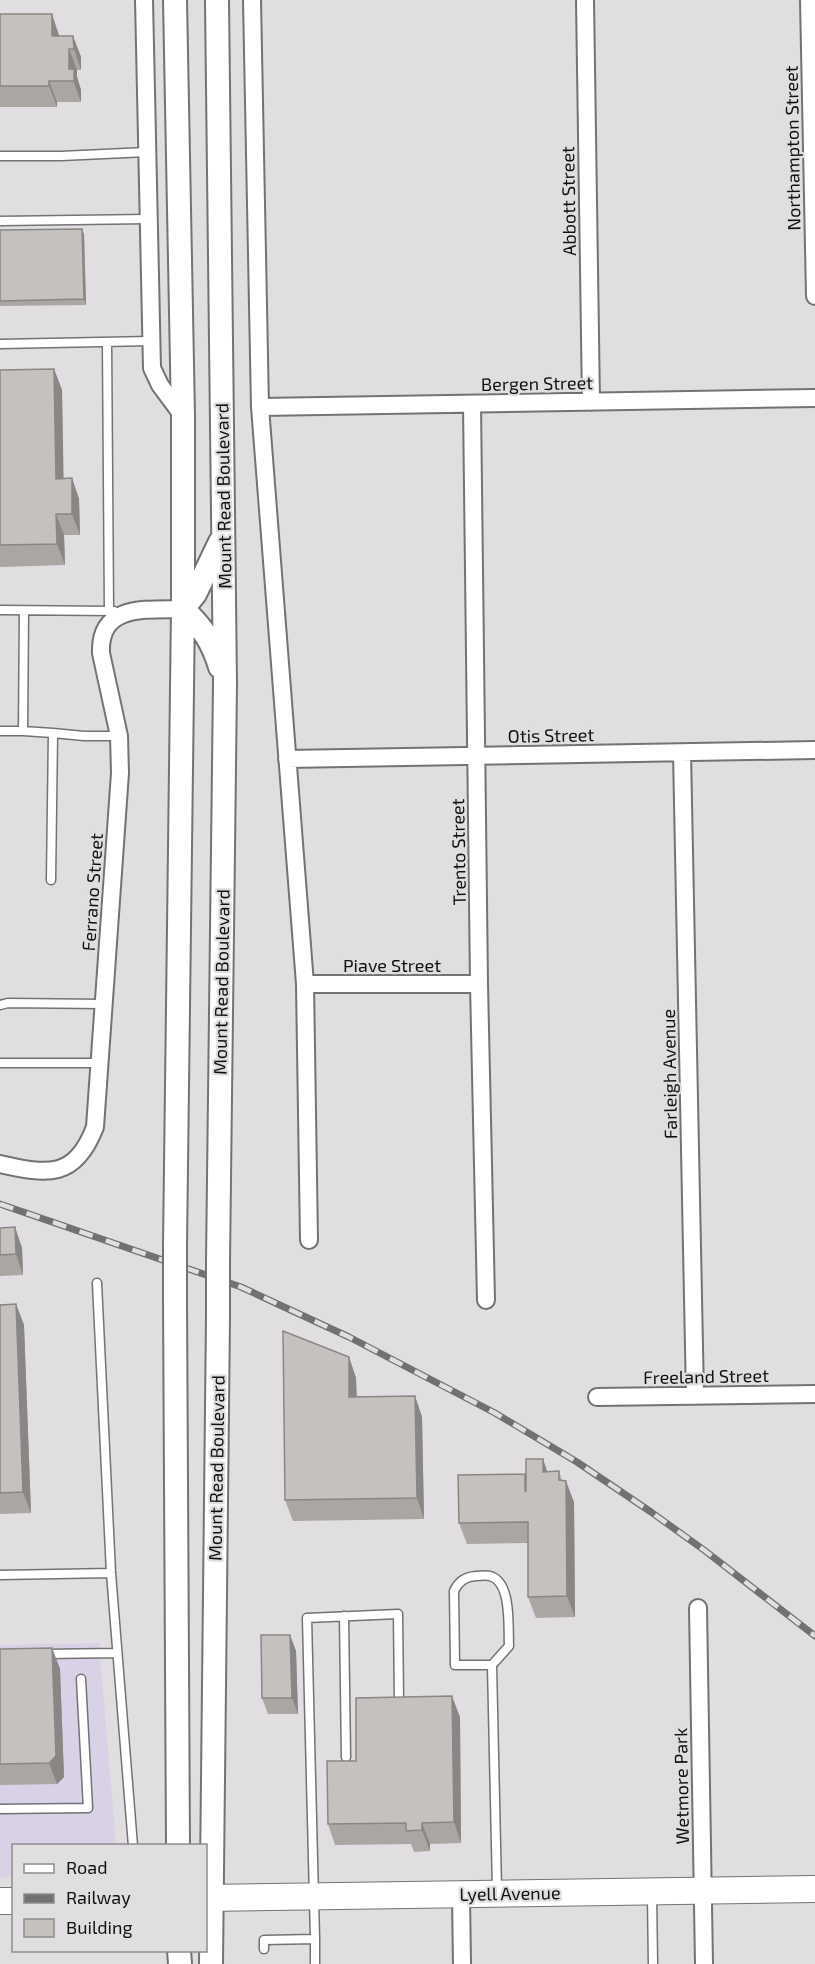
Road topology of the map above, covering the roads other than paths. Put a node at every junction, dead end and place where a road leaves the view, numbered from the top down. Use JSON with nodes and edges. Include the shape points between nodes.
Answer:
{"nodes":[{"id":1,"x":144,"y":0,"type":"edge"},
{"id":2,"x":175,"y":0,"type":"edge"},
{"id":3,"x":217,"y":0,"type":"edge"},
{"id":4,"x":252,"y":0,"type":"edge"},
{"id":5,"x":585,"y":0,"type":"edge"},
{"id":6,"x":809,"y":0,"type":"edge"},
{"id":7,"x":147,"y":152,"type":"junction"},
{"id":8,"x":0,"y":156,"type":"edge"},
{"id":9,"x":148,"y":219,"type":"junction"},
{"id":10,"x":0,"y":221,"type":"edge"},
{"id":11,"x":815,"y":296,"type":"edge"},
{"id":12,"x":151,"y":341,"type":"junction"},
{"id":13,"x":106,"y":342,"type":"junction"},
{"id":14,"x":0,"y":344,"type":"edge"},
{"id":15,"x":815,"y":398,"type":"edge"},
{"id":16,"x":591,"y":402,"type":"junction"},
{"id":17,"x":472,"y":404,"type":"junction"},
{"id":18,"x":260,"y":407,"type":"junction"},
{"id":19,"x":183,"y":416,"type":"junction"},
{"id":20,"x":224,"y":535,"type":"junction"},
{"id":21,"x":183,"y":609,"type":"junction"},
{"id":22,"x":0,"y":610,"type":"edge"},
{"id":23,"x":24,"y":610,"type":"junction"},
{"id":24,"x":109,"y":611,"type":"junction"},
{"id":25,"x":130,"y":611,"type":"junction"},
{"id":26,"x":225,"y":683,"type":"junction"},
{"id":27,"x":0,"y":731,"type":"edge"},
{"id":28,"x":23,"y":731,"type":"junction"},
{"id":29,"x":53,"y":733,"type":"junction"},
{"id":30,"x":119,"y":736,"type":"junction"},
{"id":31,"x":815,"y":750,"type":"edge"},
{"id":32,"x":682,"y":753,"type":"junction"},
{"id":33,"x":476,"y":756,"type":"junction"},
{"id":34,"x":287,"y":759,"type":"junction"},
{"id":35,"x":51,"y":880,"type":"dead end"},
{"id":36,"x":305,"y":984,"type":"junction"},
{"id":37,"x":479,"y":984,"type":"junction"},
{"id":38,"x":103,"y":1004,"type":"junction"},
{"id":39,"x":0,"y":1005,"type":"edge"},
{"id":40,"x":0,"y":1063,"type":"edge"},
{"id":41,"x":100,"y":1063,"type":"junction"},
{"id":42,"x":0,"y":1164,"type":"edge"},
{"id":43,"x":309,"y":1240,"type":"dead end"},
{"id":44,"x":97,"y":1283,"type":"dead end"},
{"id":45,"x":486,"y":1300,"type":"dead end"},
{"id":46,"x":815,"y":1394,"type":"edge"},
{"id":47,"x":695,"y":1396,"type":"junction"},
{"id":48,"x":597,"y":1397,"type":"dead end"},
{"id":49,"x":111,"y":1574,"type":"junction"},
{"id":50,"x":0,"y":1575,"type":"edge"},
{"id":51,"x":698,"y":1608,"type":"dead end"},
{"id":52,"x":344,"y":1616,"type":"junction"},
{"id":53,"x":116,"y":1653,"type":"junction"},
{"id":54,"x":35,"y":1654,"type":"edge"},
{"id":55,"x":492,"y":1665,"type":"junction"},
{"id":56,"x":81,"y":1678,"type":"dead end"},
{"id":57,"x":399,"y":1701,"type":"edge"},
{"id":58,"x":346,"y":1757,"type":"dead end"},
{"id":59,"x":0,"y":1809,"type":"edge"},
{"id":60,"x":133,"y":1844,"type":"edge"},
{"id":61,"x":178,"y":1844,"type":"edge"},
{"id":62,"x":815,"y":1889,"type":"edge"},
{"id":63,"x":703,"y":1891,"type":"junction"},
{"id":64,"x":652,"y":1892,"type":"junction"},
{"id":65,"x":461,"y":1894,"type":"junction"},
{"id":66,"x":497,"y":1894,"type":"junction"},
{"id":67,"x":314,"y":1896,"type":"junction"},
{"id":68,"x":209,"y":1898,"type":"edge"},
{"id":69,"x":315,"y":1939,"type":"junction"},
{"id":70,"x":264,"y":1949,"type":"dead end"},
{"id":71,"x":211,"y":1964,"type":"edge"},
{"id":72,"x":315,"y":1964,"type":"edge"},
{"id":73,"x":462,"y":1964,"type":"edge"},
{"id":74,"x":653,"y":1964,"type":"edge"},
{"id":75,"x":704,"y":1964,"type":"edge"}],
"edges":[{"from":1,"to":7,"type":"street"},
{"from":2,"to":19,"type":"main road"},
{"from":3,"to":20,"type":"main road","name":"Mount Read Boulevard"},
{"from":4,"to":18,"type":"street"},
{"from":5,"to":16,"type":"street","name":"Abbott Street"},
{"from":6,"to":11,"type":"street","name":"Northampton Street"},
{"from":7,"to":8,"type":"lane"},
{"from":7,"to":9,"type":"street"},
{"from":9,"to":10,"type":"lane"},
{"from":9,"to":12,"type":"street"},
{"from":12,"to":13,"type":"lane"},
{"from":12,"to":19,"type":"street","via":[[155,378]]},
{"from":13,"to":14,"type":"lane"},
{"from":13,"to":24,"type":"lane"},
{"from":15,"to":16,"type":"street","name":"Bergen Street"},
{"from":16,"to":17,"type":"street","name":"Bergen Street"},
{"from":17,"to":18,"type":"street","name":"Bergen Street"},
{"from":17,"to":33,"type":"street","name":"Trento Street"},
{"from":18,"to":34,"type":"street"},
{"from":19,"to":21,"type":"main road"},
{"from":20,"to":21,"type":"main road","via":[[195,594]]},
{"from":20,"to":26,"type":"main road","name":"Mount Read Boulevard"},
{"from":21,"to":25,"type":"street"},
{"from":21,"to":26,"type":"main road","via":[[203,628]]},
{"from":21,"to":61,"type":"main road","bridge":true,"via":[[175,1246]]},
{"from":22,"to":23,"type":"lane"},
{"from":23,"to":24,"type":"lane"},
{"from":23,"to":28,"type":"lane"},
{"from":24,"to":25,"type":"lane"},
{"from":25,"to":30,"type":"street","name":"Ferrano Street","via":[[115,617],[105,629],[101,643]]},
{"from":26,"to":68,"type":"main road","name":"Mount Read Boulevard","bridge":true},
{"from":27,"to":28,"type":"lane"},
{"from":28,"to":29,"type":"lane"},
{"from":29,"to":30,"type":"lane"},
{"from":29,"to":35,"type":"lane"},
{"from":30,"to":38,"type":"street","name":"Ferrano Street","via":[[120,773]]},
{"from":31,"to":32,"type":"street","name":"Otis Street"},
{"from":32,"to":33,"type":"street","name":"Otis Street"},
{"from":32,"to":47,"type":"street","name":"Farleigh Avenue"},
{"from":33,"to":34,"type":"street","name":"Otis Street"},
{"from":33,"to":37,"type":"street","name":"Trento Street"},
{"from":34,"to":36,"type":"street"},
{"from":36,"to":37,"type":"street","name":"Piave Street"},
{"from":36,"to":43,"type":"street"},
{"from":37,"to":45,"type":"street","name":"Trento Street"},
{"from":38,"to":39,"type":"lane"},
{"from":38,"to":41,"type":"street","name":"Ferrano Street"},
{"from":40,"to":41,"type":"lane"},
{"from":41,"to":42,"type":"street","name":"Ferrano Street","via":[[95,1127],[87,1147],[74,1163],[51,1172]]},
{"from":44,"to":49,"type":"lane"},
{"from":46,"to":47,"type":"street","name":"Freeland Street"},
{"from":47,"to":48,"type":"street","name":"Freeland Street"},
{"from":49,"to":50,"type":"lane"},
{"from":49,"to":53,"type":"lane"},
{"from":51,"to":63,"type":"street","name":"Wetmore Park"},
{"from":52,"to":57,"type":"lane","via":[[398,1614]]},
{"from":52,"to":58,"type":"lane"},
{"from":52,"to":67,"type":"lane","via":[[307,1618]]},
{"from":53,"to":54,"type":"lane"},
{"from":53,"to":60,"type":"lane"},
{"from":55,"to":55,"type":"lane","via":[[509,1646],[505,1591],[500,1581],[490,1576],[468,1576],[454,1591],[455,1665]]},
{"from":55,"to":66,"type":"lane"},
{"from":56,"to":59,"type":"lane","via":[[88,1808]]},
{"from":62,"to":63,"type":"main road","name":"Lyell Avenue"},
{"from":63,"to":64,"type":"main road","name":"Lyell Avenue"},
{"from":63,"to":75,"type":"street","name":"Wetmore Park"},
{"from":64,"to":66,"type":"main road","name":"Lyell Avenue"},
{"from":64,"to":74,"type":"lane"},
{"from":65,"to":66,"type":"main road","name":"Lyell Avenue"},
{"from":65,"to":67,"type":"main road","name":"Lyell Avenue"},
{"from":65,"to":73,"type":"street"},
{"from":67,"to":68,"type":"main road","name":"Lyell Avenue"},
{"from":67,"to":69,"type":"lane"},
{"from":68,"to":71,"type":"main road","name":"Mount Read Boulevard"},
{"from":69,"to":70,"type":"lane","via":[[287,1944],[264,1940]]},
{"from":69,"to":72,"type":"lane"}]}
